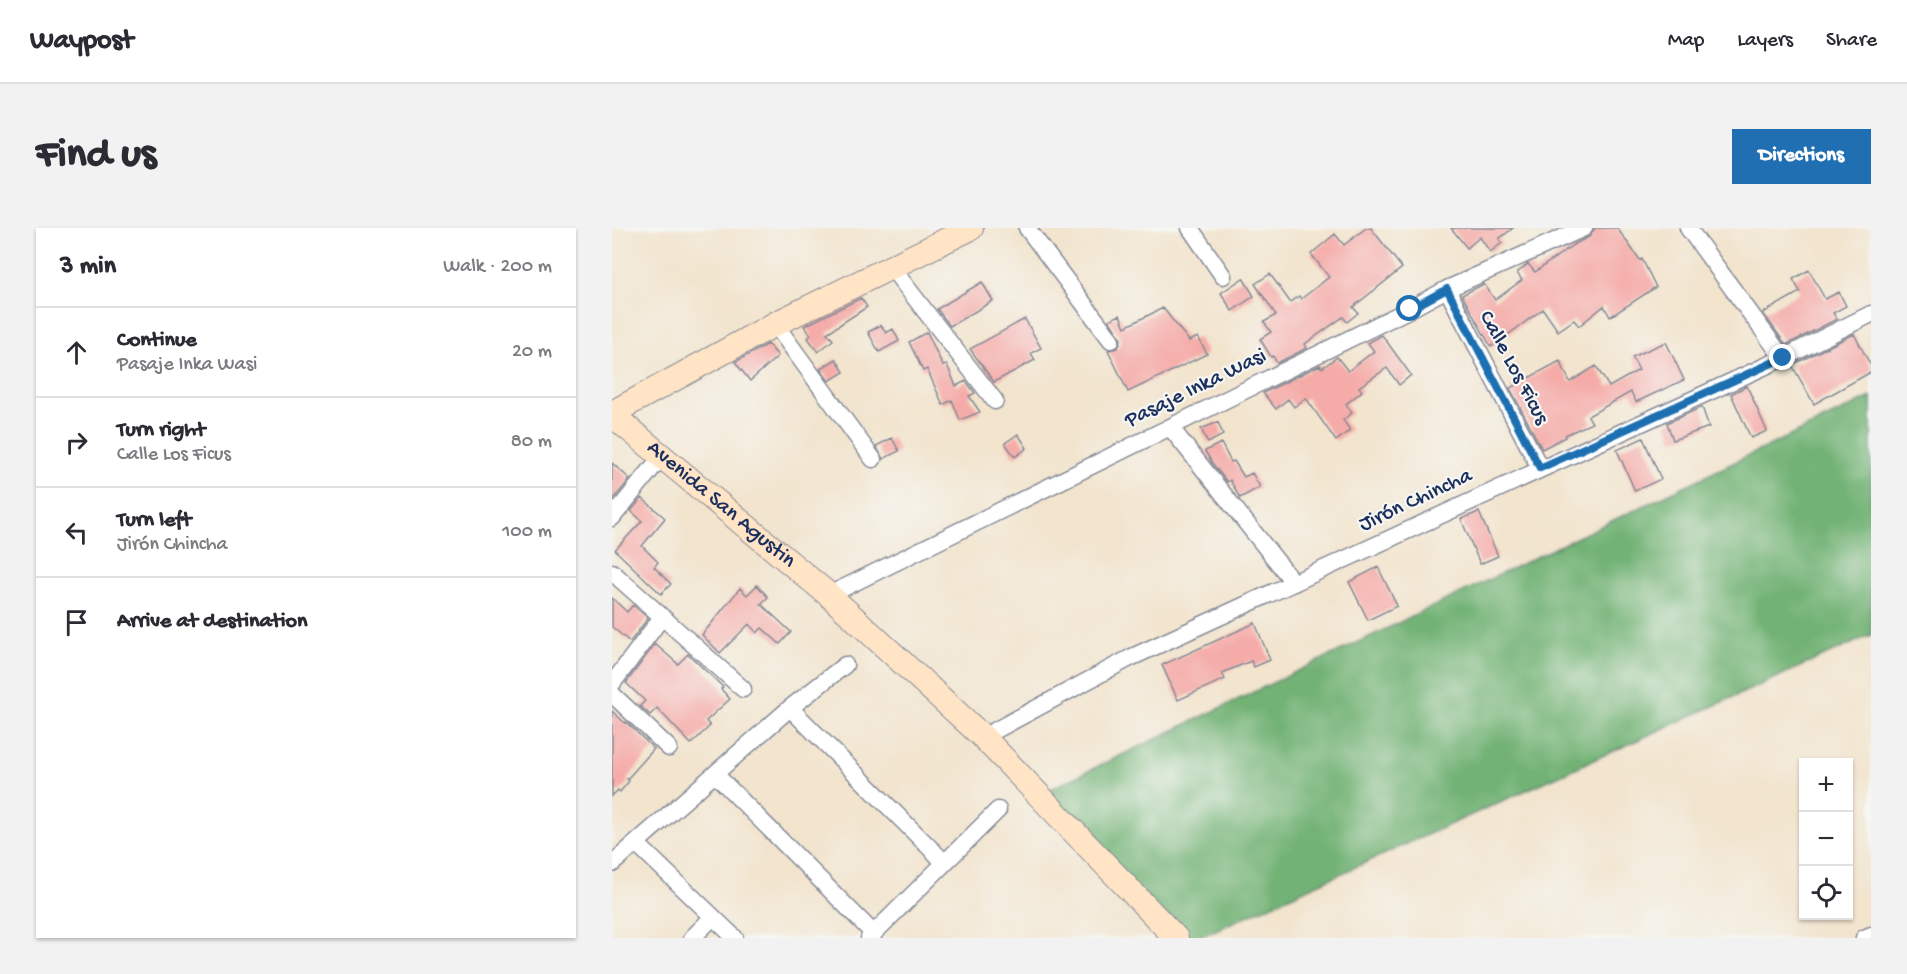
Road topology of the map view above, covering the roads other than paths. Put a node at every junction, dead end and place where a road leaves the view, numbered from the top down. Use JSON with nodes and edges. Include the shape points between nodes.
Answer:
{"nodes":[{"id":1,"x":971,"y":228,"type":"edge"},
{"id":2,"x":1027,"y":228,"type":"edge"},
{"id":3,"x":1190,"y":228,"type":"edge"},
{"id":4,"x":1584,"y":228,"type":"edge"},
{"id":5,"x":1688,"y":228,"type":"edge"},
{"id":6,"x":891,"y":267,"type":"junction"},
{"id":7,"x":1223,"y":276,"type":"dead end"},
{"id":8,"x":1447,"y":289,"type":"junction"},
{"id":9,"x":1871,"y":314,"type":"edge"},
{"id":10,"x":775,"y":324,"type":"junction"},
{"id":11,"x":1111,"y":340,"type":"dead end"},
{"id":12,"x":1783,"y":358,"type":"junction"},
{"id":13,"x":995,"y":401,"type":"dead end"},
{"id":14,"x":615,"y":422,"type":"edge"},
{"id":15,"x":1170,"y":427,"type":"junction"},
{"id":16,"x":662,"y":456,"type":"junction"},
{"id":17,"x":873,"y":459,"type":"dead end"},
{"id":18,"x":1540,"y":468,"type":"junction"},
{"id":19,"x":612,"y":518,"type":"edge"},
{"id":20,"x":612,"y":572,"type":"edge"},
{"id":21,"x":1294,"y":583,"type":"junction"},
{"id":22,"x":829,"y":595,"type":"junction"},
{"id":23,"x":662,"y":617,"type":"junction"},
{"id":24,"x":845,"y":665,"type":"dead end"},
{"id":25,"x":612,"y":684,"type":"edge"},
{"id":26,"x":743,"y":689,"type":"dead end"},
{"id":27,"x":612,"y":694,"type":"edge"},
{"id":28,"x":790,"y":708,"type":"junction"},
{"id":29,"x":983,"y":737,"type":"junction"},
{"id":30,"x":669,"y":748,"type":"dead end"},
{"id":31,"x":715,"y":774,"type":"junction"},
{"id":32,"x":998,"y":810,"type":"dead end"},
{"id":33,"x":636,"y":843,"type":"junction"},
{"id":34,"x":945,"y":863,"type":"junction"},
{"id":35,"x":612,"y":864,"type":"edge"},
{"id":36,"x":713,"y":917,"type":"junction"},
{"id":37,"x":1871,"y":935,"type":"edge"},
{"id":38,"x":872,"y":936,"type":"edge"},
{"id":39,"x":692,"y":938,"type":"edge"},
{"id":40,"x":735,"y":938,"type":"edge"},
{"id":41,"x":1176,"y":938,"type":"edge"},
{"id":42,"x":1864,"y":938,"type":"edge"}],
"edges":[{"from":1,"to":6,"type":"street"},
{"from":2,"to":11,"type":"street"},
{"from":3,"to":7,"type":"street"},
{"from":4,"to":8,"type":"street","name":"Pasaje Inka Wasi"},
{"from":5,"to":12,"type":"street"},
{"from":6,"to":10,"type":"street"},
{"from":6,"to":13,"type":"street"},
{"from":8,"to":15,"type":"street","name":"Pasaje Inka Wasi"},
{"from":8,"to":18,"type":"street","name":"Calle Los Ficus"},
{"from":9,"to":12,"type":"street","name":"Jirón Chincha"},
{"from":10,"to":14,"type":"street"},
{"from":10,"to":17,"type":"street"},
{"from":12,"to":18,"type":"street","name":"Jirón Chincha"},
{"from":14,"to":16,"type":"street","name":"Avenida San Agustin"},
{"from":15,"to":21,"type":"street"},
{"from":15,"to":22,"type":"street","name":"Pasaje Inka Wasi"},
{"from":16,"to":19,"type":"street"},
{"from":16,"to":22,"type":"street","name":"Avenida San Agustin"},
{"from":18,"to":21,"type":"street","name":"Jirón Chincha"},
{"from":20,"to":23,"type":"street"},
{"from":21,"to":29,"type":"street","name":"Jirón Chincha","via":[[1130,658]]},
{"from":22,"to":29,"type":"street","name":"Avenida San Agustin"},
{"from":23,"to":25,"type":"street"},
{"from":23,"to":26,"type":"street"},
{"from":24,"to":28,"type":"street"},
{"from":27,"to":30,"type":"street"},
{"from":28,"to":31,"type":"street"},
{"from":28,"to":34,"type":"street"},
{"from":29,"to":41,"type":"street","name":"Avenida San Agustin"},
{"from":31,"to":33,"type":"street"},
{"from":31,"to":38,"type":"street"},
{"from":32,"to":34,"type":"street"},
{"from":33,"to":35,"type":"street"},
{"from":33,"to":36,"type":"street"},
{"from":34,"to":38,"type":"street"},
{"from":36,"to":39,"type":"street"},
{"from":36,"to":40,"type":"street"},
{"from":37,"to":42,"type":"street"}]}
